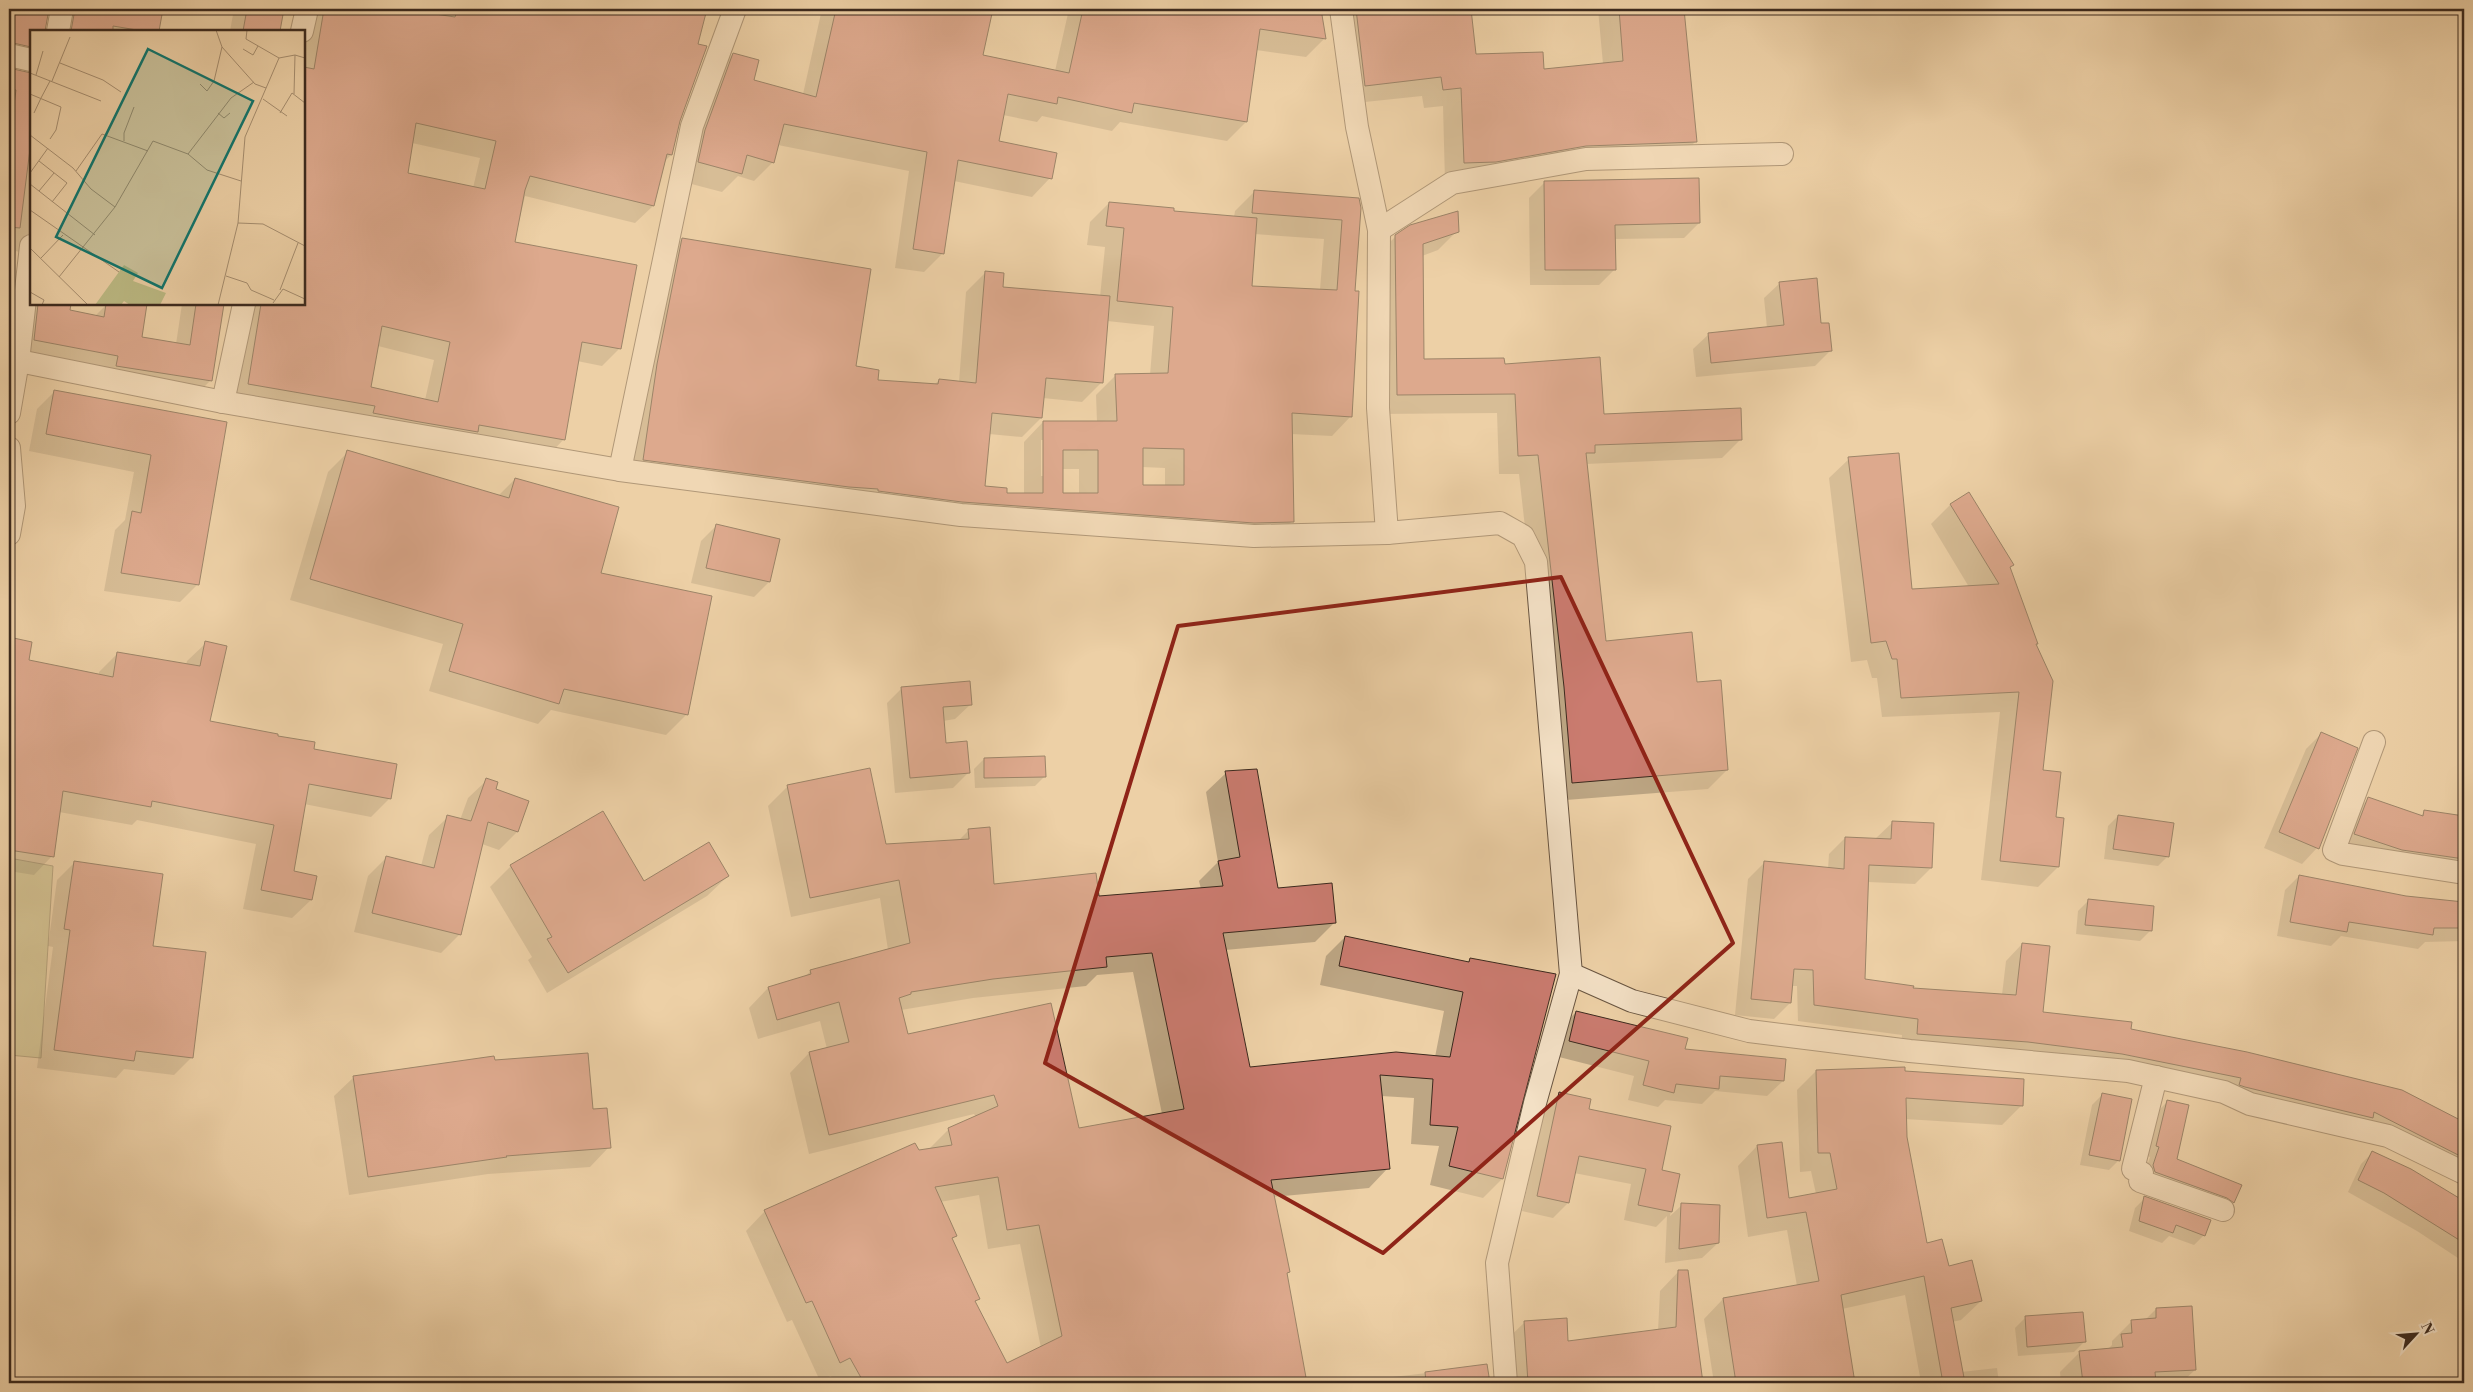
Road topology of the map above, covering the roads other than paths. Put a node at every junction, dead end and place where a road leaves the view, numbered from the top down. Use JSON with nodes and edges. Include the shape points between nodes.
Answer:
{"nodes":[{"id":1,"x":62,"y":9,"type":"edge"},
{"id":2,"x":307,"y":9,"type":"edge"},
{"id":3,"x":735,"y":9,"type":"edge"},
{"id":4,"x":1341,"y":9,"type":"edge"},
{"id":5,"x":58,"y":30,"type":"edge"},
{"id":6,"x":302,"y":30,"type":"edge"},
{"id":7,"x":9,"y":55,"type":"edge"},
{"id":8,"x":30,"y":60,"type":"edge"},
{"id":9,"x":1782,"y":154,"type":"dead end"},
{"id":10,"x":1379,"y":230,"type":"junction"},
{"id":11,"x":30,"y":252,"type":"edge"},
{"id":12,"x":244,"y":305,"type":"edge"},
{"id":13,"x":13,"y":360,"type":"edge"},
{"id":14,"x":223,"y":402,"type":"junction"},
{"id":15,"x":9,"y":413,"type":"edge"},
{"id":16,"x":9,"y":448,"type":"edge"},
{"id":17,"x":620,"y":470,"type":"junction"},
{"id":18,"x":1387,"y":533,"type":"junction"},
{"id":19,"x":9,"y":534,"type":"edge"},
{"id":20,"x":2374,"y":742,"type":"dead end"},
{"id":21,"x":2464,"y":873,"type":"edge"},
{"id":22,"x":1571,"y":974,"type":"junction"},
{"id":23,"x":2156,"y":1077,"type":"junction"},
{"id":24,"x":2464,"y":1173,"type":"edge"},
{"id":25,"x":2223,"y":1210,"type":"dead end"},
{"id":26,"x":1506,"y":1383,"type":"edge"}],
"edges":[{"from":1,"to":5,"type":"street"},
{"from":2,"to":6,"type":"street"},
{"from":3,"to":17,"type":"street","via":[[692,126]]},
{"from":4,"to":10,"type":"street","via":[[1358,127]]},
{"from":7,"to":8,"type":"street"},
{"from":9,"to":10,"type":"street","via":[[1586,159],[1452,184]]},
{"from":10,"to":18,"type":"street","via":[[1378,408]]},
{"from":11,"to":13,"type":"street"},
{"from":12,"to":14,"type":"street"},
{"from":13,"to":14,"type":"street"},
{"from":13,"to":15,"type":"street"},
{"from":14,"to":17,"type":"street"},
{"from":16,"to":19,"type":"street","via":[[14,506]]},
{"from":17,"to":18,"type":"street","via":[[961,515],[1254,536]]},
{"from":18,"to":22,"type":"street","via":[[1500,523],[1522,536],[1536,562]]},
{"from":20,"to":21,"type":"street","via":[[2334,850]]},
{"from":22,"to":23,"type":"street","via":[[1632,1001],[1750,1031],[1910,1051],[2128,1071]]},
{"from":22,"to":26,"type":"street","via":[[1535,1103],[1497,1263]]},
{"from":23,"to":24,"type":"street","via":[[2224,1092],[2250,1104],[2388,1136]]},
{"from":23,"to":25,"type":"street","via":[[2133,1169],[2142,1173],[2140,1181]]}]}
